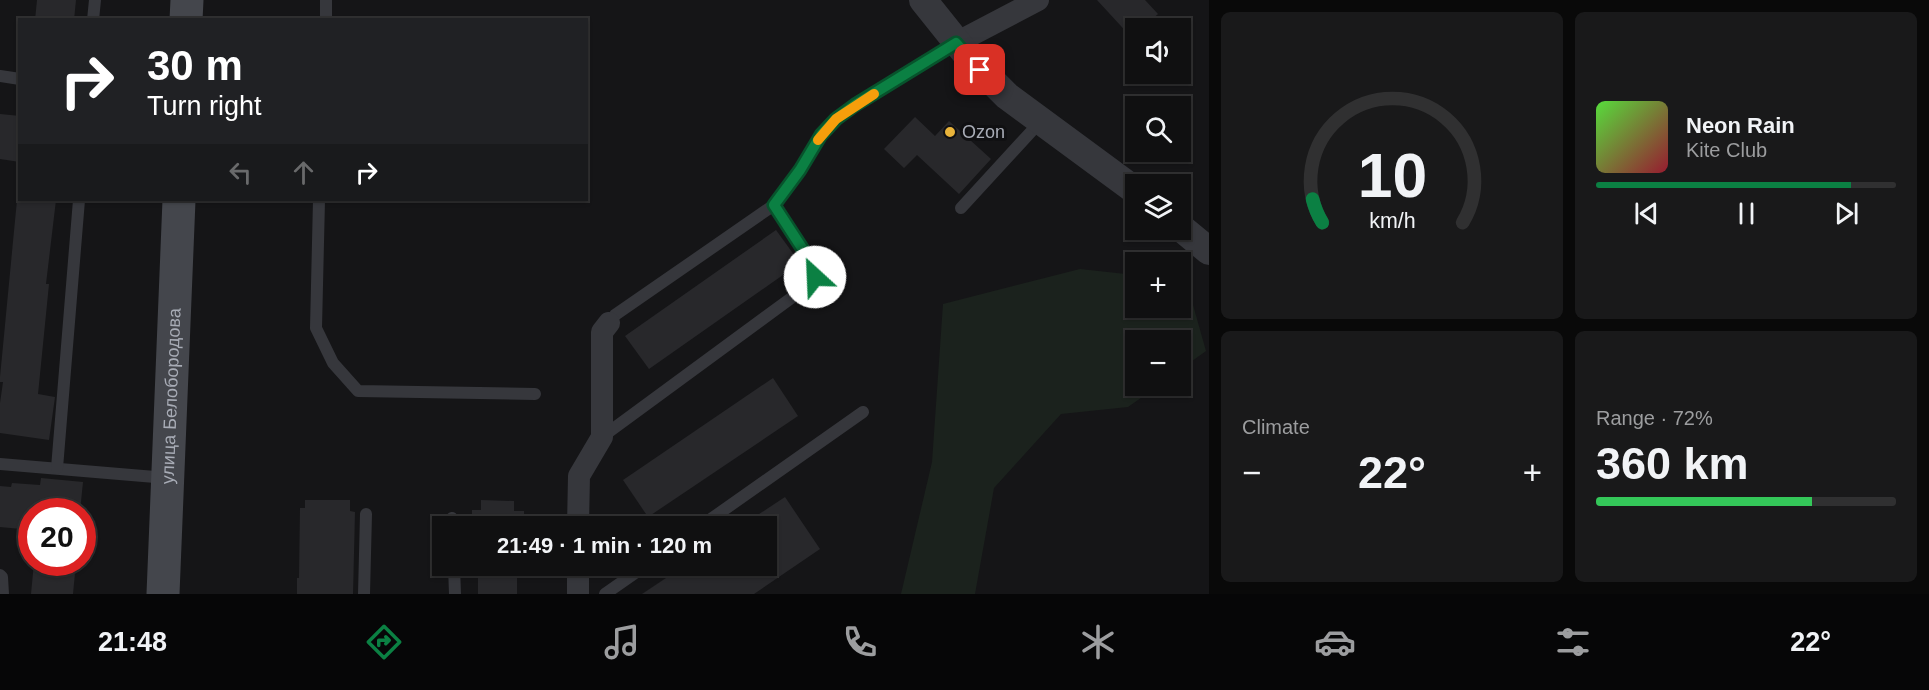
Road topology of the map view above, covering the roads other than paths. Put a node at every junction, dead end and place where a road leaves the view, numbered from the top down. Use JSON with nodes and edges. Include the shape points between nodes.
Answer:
{"nodes":[{"id":1,"x":95,"y":0,"type":"edge"},
{"id":2,"x":187,"y":0,"type":"edge"},
{"id":3,"x":326,"y":0,"type":"edge"},
{"id":4,"x":923,"y":0,"type":"edge"},
{"id":5,"x":1038,"y":0,"type":"edge"},
{"id":6,"x":93,"y":18,"type":"edge"},
{"id":7,"x":186,"y":18,"type":"edge"},
{"id":8,"x":326,"y":18,"type":"edge"},
{"id":9,"x":956,"y":43,"type":"junction"},
{"id":10,"x":0,"y":76,"type":"edge"},
{"id":11,"x":18,"y":79,"type":"edge"},
{"id":12,"x":1040,"y":122,"type":"junction"},
{"id":13,"x":1125,"y":183,"type":"edge"},
{"id":14,"x":79,"y":201,"type":"edge"},
{"id":15,"x":179,"y":201,"type":"edge"},
{"id":16,"x":319,"y":201,"type":"edge"},
{"id":17,"x":774,"y":205,"type":"junction"},
{"id":18,"x":962,"y":208,"type":"dead end"},
{"id":19,"x":1191,"y":236,"type":"edge"},
{"id":20,"x":1209,"y":251,"type":"edge"},
{"id":21,"x":609,"y":323,"type":"joint"},
{"id":22,"x":535,"y":394,"type":"dead end"},
{"id":23,"x":863,"y":412,"type":"dead end"},
{"id":24,"x":602,"y":437,"type":"junction"},
{"id":25,"x":0,"y":464,"type":"edge"},
{"id":26,"x":57,"y":468,"type":"junction"},
{"id":27,"x":168,"y":478,"type":"junction"},
{"id":28,"x":366,"y":514,"type":"dead end"},
{"id":29,"x":578,"y":516,"type":"edge"},
{"id":30,"x":715,"y":516,"type":"edge"},
{"id":31,"x":0,"y":575,"type":"edge"},
{"id":32,"x":454,"y":576,"type":"edge"},
{"id":33,"x":578,"y":576,"type":"edge"},
{"id":34,"x":631,"y":576,"type":"edge"},
{"id":35,"x":3,"y":594,"type":"edge"},
{"id":36,"x":163,"y":594,"type":"edge"},
{"id":37,"x":364,"y":594,"type":"edge"},
{"id":38,"x":455,"y":594,"type":"edge"},
{"id":39,"x":578,"y":594,"type":"edge"},
{"id":40,"x":605,"y":594,"type":"edge"}],
"edges":[{"from":1,"to":6,"type":"lane"},
{"from":2,"to":7,"type":"main road"},
{"from":3,"to":8,"type":"lane"},
{"from":4,"to":9,"type":"street"},
{"from":5,"to":9,"type":"street"},
{"from":9,"to":12,"type":"street","via":[[990,80]]},
{"from":9,"to":17,"type":"lane","via":[[836,119]]},
{"from":10,"to":11,"type":"lane"},
{"from":12,"to":13,"type":"street"},
{"from":12,"to":18,"type":"lane"},
{"from":14,"to":26,"type":"lane"},
{"from":15,"to":27,"type":"main road","name":"улица Белобородова"},
{"from":16,"to":22,"type":"lane","via":[[316,328],[333,363],[358,391]]},
{"from":17,"to":21,"type":"lane","via":[[615,315]]},
{"from":17,"to":24,"type":"lane","via":[[815,268],[815,277]]},
{"from":19,"to":20,"type":"street"},
{"from":21,"to":24,"type":"street","via":[[602,332]]},
{"from":23,"to":30,"type":"lane"},
{"from":24,"to":29,"type":"street","via":[[579,476]]},
{"from":25,"to":26,"type":"lane"},
{"from":26,"to":27,"type":"lane"},
{"from":27,"to":36,"type":"main road","name":"улица Белобородова"},
{"from":28,"to":37,"type":"lane"},
{"from":31,"to":35,"type":"lane"},
{"from":32,"to":38,"type":"lane"},
{"from":33,"to":39,"type":"street"},
{"from":34,"to":40,"type":"lane"}]}
